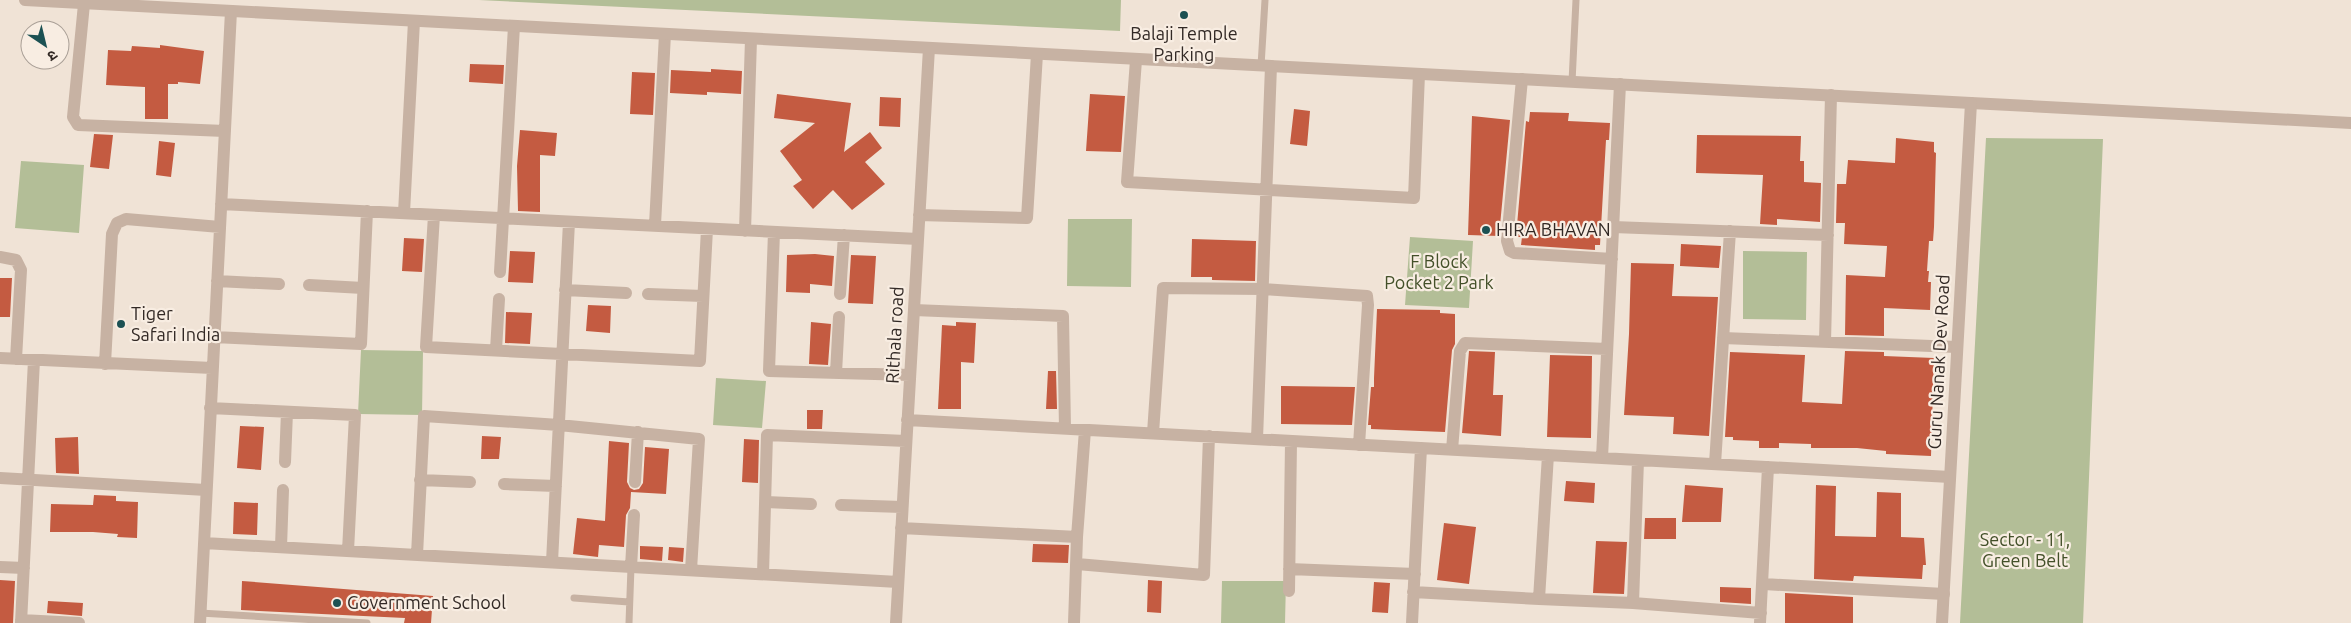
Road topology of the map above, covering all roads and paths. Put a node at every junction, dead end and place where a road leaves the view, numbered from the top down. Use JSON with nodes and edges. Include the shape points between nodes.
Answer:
{"nodes":[{"id":1,"x":25,"y":0,"type":"edge"},
{"id":2,"x":1264,"y":0,"type":"edge"},
{"id":3,"x":1576,"y":0,"type":"edge"},
{"id":4,"x":84,"y":4,"type":"junction"},
{"id":5,"x":231,"y":12,"type":"junction"},
{"id":6,"x":414,"y":21,"type":"junction"},
{"id":7,"x":514,"y":26,"type":"junction"},
{"id":8,"x":665,"y":34,"type":"junction"},
{"id":9,"x":751,"y":39,"type":"junction"},
{"id":10,"x":929,"y":48,"type":"junction"},
{"id":11,"x":1037,"y":54,"type":"junction"},
{"id":12,"x":1136,"y":60,"type":"junction"},
{"id":13,"x":1266,"y":66,"type":"junction"},
{"id":14,"x":1419,"y":74,"type":"junction"},
{"id":15,"x":1522,"y":79,"type":"junction"},
{"id":16,"x":1572,"y":82,"type":"junction"},
{"id":17,"x":1620,"y":84,"type":"junction"},
{"id":18,"x":1831,"y":95,"type":"junction"},
{"id":19,"x":1971,"y":102,"type":"junction"},
{"id":20,"x":2351,"y":123,"type":"edge"},
{"id":21,"x":225,"y":131,"type":"junction"},
{"id":22,"x":1266,"y":188,"type":"junction"},
{"id":23,"x":221,"y":204,"type":"junction"},
{"id":24,"x":367,"y":211,"type":"junction"},
{"id":25,"x":404,"y":213,"type":"junction"},
{"id":26,"x":434,"y":214,"type":"junction"},
{"id":27,"x":919,"y":215,"type":"junction"},
{"id":28,"x":503,"y":218,"type":"junction"},
{"id":29,"x":569,"y":222,"type":"junction"},
{"id":30,"x":655,"y":225,"type":"junction"},
{"id":31,"x":220,"y":227,"type":"junction"},
{"id":32,"x":1613,"y":227,"type":"junction"},
{"id":33,"x":707,"y":229,"type":"junction"},
{"id":34,"x":745,"y":231,"type":"junction"},
{"id":35,"x":1730,"y":231,"type":"junction"},
{"id":36,"x":774,"y":232,"type":"junction"},
{"id":37,"x":844,"y":235,"type":"junction"},
{"id":38,"x":1828,"y":235,"type":"junction"},
{"id":39,"x":918,"y":239,"type":"junction"},
{"id":40,"x":0,"y":257,"type":"edge"},
{"id":41,"x":1612,"y":260,"type":"junction"},
{"id":42,"x":500,"y":272,"type":"dead end"},
{"id":43,"x":217,"y":281,"type":"junction"},
{"id":44,"x":279,"y":284,"type":"dead end"},
{"id":45,"x":309,"y":285,"type":"dead end"},
{"id":46,"x":363,"y":288,"type":"junction"},
{"id":47,"x":1263,"y":289,"type":"junction"},
{"id":48,"x":565,"y":290,"type":"junction"},
{"id":49,"x":626,"y":293,"type":"dead end"},
{"id":50,"x":648,"y":294,"type":"dead end"},
{"id":51,"x":840,"y":294,"type":"dead end"},
{"id":52,"x":703,"y":296,"type":"junction"},
{"id":53,"x":499,"y":299,"type":"dead end"},
{"id":54,"x":914,"y":310,"type":"junction"},
{"id":55,"x":839,"y":316,"type":"dead end"},
{"id":56,"x":214,"y":337,"type":"junction"},
{"id":57,"x":1723,"y":338,"type":"junction"},
{"id":58,"x":1825,"y":342,"type":"junction"},
{"id":59,"x":1957,"y":347,"type":"junction"},
{"id":60,"x":1607,"y":349,"type":"junction"},
{"id":61,"x":496,"y":350,"type":"junction"},
{"id":62,"x":562,"y":354,"type":"junction"},
{"id":63,"x":0,"y":358,"type":"edge"},
{"id":64,"x":16,"y":359,"type":"junction"},
{"id":65,"x":34,"y":360,"type":"junction"},
{"id":66,"x":105,"y":364,"type":"junction"},
{"id":67,"x":212,"y":368,"type":"junction"},
{"id":68,"x":836,"y":373,"type":"junction"},
{"id":69,"x":910,"y":376,"type":"junction"},
{"id":70,"x":210,"y":408,"type":"junction"},
{"id":71,"x":287,"y":412,"type":"junction"},
{"id":72,"x":907,"y":420,"type":"junction"},
{"id":73,"x":559,"y":425,"type":"junction"},
{"id":74,"x":1064,"y":428,"type":"junction"},
{"id":75,"x":1085,"y":430,"type":"junction"},
{"id":76,"x":638,"y":432,"type":"junction"},
{"id":77,"x":1153,"y":433,"type":"junction"},
{"id":78,"x":1209,"y":436,"type":"junction"},
{"id":79,"x":1257,"y":439,"type":"junction"},
{"id":80,"x":906,"y":441,"type":"junction"},
{"id":81,"x":1291,"y":442,"type":"junction"},
{"id":82,"x":1360,"y":445,"type":"junction"},
{"id":83,"x":1421,"y":448,"type":"junction"},
{"id":84,"x":1452,"y":450,"type":"junction"},
{"id":85,"x":1548,"y":455,"type":"junction"},
{"id":86,"x":1602,"y":458,"type":"junction"},
{"id":87,"x":1638,"y":460,"type":"junction"},
{"id":88,"x":285,"y":462,"type":"dead end"},
{"id":89,"x":1715,"y":464,"type":"junction"},
{"id":90,"x":1768,"y":467,"type":"junction"},
{"id":91,"x":1950,"y":477,"type":"junction"},
{"id":92,"x":0,"y":478,"type":"edge"},
{"id":93,"x":28,"y":480,"type":"junction"},
{"id":94,"x":420,"y":480,"type":"junction"},
{"id":95,"x":470,"y":482,"type":"dead end"},
{"id":96,"x":636,"y":482,"type":"dead end"},
{"id":97,"x":504,"y":484,"type":"dead end"},
{"id":98,"x":556,"y":486,"type":"junction"},
{"id":99,"x":206,"y":490,"type":"junction"},
{"id":100,"x":284,"y":490,"type":"dead end"},
{"id":101,"x":766,"y":502,"type":"junction"},
{"id":102,"x":811,"y":504,"type":"dead end"},
{"id":103,"x":841,"y":505,"type":"dead end"},
{"id":104,"x":902,"y":506,"type":"junction"},
{"id":105,"x":634,"y":515,"type":"dead end"},
{"id":106,"x":901,"y":528,"type":"junction"},
{"id":107,"x":1077,"y":537,"type":"junction"},
{"id":108,"x":204,"y":543,"type":"junction"},
{"id":109,"x":281,"y":547,"type":"junction"},
{"id":110,"x":348,"y":551,"type":"junction"},
{"id":111,"x":417,"y":555,"type":"junction"},
{"id":112,"x":552,"y":562,"type":"junction"},
{"id":113,"x":1077,"y":564,"type":"junction"},
{"id":114,"x":0,"y":567,"type":"edge"},
{"id":115,"x":631,"y":567,"type":"junction"},
{"id":116,"x":24,"y":568,"type":"junction"},
{"id":117,"x":1289,"y":569,"type":"junction"},
{"id":118,"x":691,"y":570,"type":"junction"},
{"id":119,"x":763,"y":574,"type":"junction"},
{"id":120,"x":1414,"y":574,"type":"junction"},
{"id":121,"x":898,"y":582,"type":"junction"},
{"id":122,"x":1764,"y":584,"type":"junction"},
{"id":123,"x":1289,"y":591,"type":"dead end"},
{"id":124,"x":1413,"y":592,"type":"junction"},
{"id":125,"x":1944,"y":594,"type":"junction"},
{"id":126,"x":574,"y":598,"type":"dead end"},
{"id":127,"x":1539,"y":599,"type":"junction"},
{"id":128,"x":630,"y":602,"type":"junction"},
{"id":129,"x":1633,"y":603,"type":"junction"},
{"id":130,"x":200,"y":618,"type":"edge"},
{"id":131,"x":1761,"y":618,"type":"edge"},
{"id":132,"x":21,"y":622,"type":"edge"},
{"id":133,"x":79,"y":623,"type":"edge"},
{"id":134,"x":367,"y":623,"type":"edge"},
{"id":135,"x":629,"y":623,"type":"edge"},
{"id":136,"x":896,"y":623,"type":"edge"},
{"id":137,"x":1074,"y":623,"type":"edge"},
{"id":138,"x":1412,"y":623,"type":"edge"},
{"id":139,"x":1942,"y":623,"type":"edge"}],
"edges":[{"from":1,"to":4,"type":"street"},
{"from":2,"to":13,"type":"lane"},
{"from":3,"to":16,"type":"lane"},
{"from":4,"to":5,"type":"street"},
{"from":4,"to":21,"type":"street","via":[[73,117],[78,125]]},
{"from":5,"to":6,"type":"street"},
{"from":5,"to":21,"type":"street"},
{"from":6,"to":7,"type":"street"},
{"from":6,"to":25,"type":"street"},
{"from":7,"to":8,"type":"street"},
{"from":7,"to":28,"type":"street"},
{"from":8,"to":9,"type":"street"},
{"from":8,"to":30,"type":"street"},
{"from":9,"to":10,"type":"street"},
{"from":9,"to":34,"type":"street"},
{"from":10,"to":11,"type":"street"},
{"from":10,"to":27,"type":"street","name":"Rithala road"},
{"from":11,"to":12,"type":"street"},
{"from":11,"to":27,"type":"street","via":[[1027,218]]},
{"from":12,"to":13,"type":"street"},
{"from":12,"to":22,"type":"street","via":[[1127,182]]},
{"from":13,"to":14,"type":"street"},
{"from":13,"to":22,"type":"street"},
{"from":14,"to":15,"type":"street"},
{"from":14,"to":22,"type":"street","via":[[1414,198]]},
{"from":15,"to":16,"type":"street"},
{"from":15,"to":41,"type":"street","via":[[1507,241],[1510,251]]},
{"from":16,"to":17,"type":"street"},
{"from":17,"to":18,"type":"street"},
{"from":17,"to":32,"type":"street"},
{"from":18,"to":19,"type":"street"},
{"from":18,"to":38,"type":"street"},
{"from":19,"to":20,"type":"street"},
{"from":19,"to":59,"type":"street","name":"Guru Nanak Dev Road"},
{"from":21,"to":23,"type":"street"},
{"from":22,"to":47,"type":"street"},
{"from":23,"to":24,"type":"street"},
{"from":23,"to":31,"type":"street"},
{"from":24,"to":25,"type":"street"},
{"from":24,"to":46,"type":"street"},
{"from":25,"to":26,"type":"street"},
{"from":26,"to":28,"type":"street"},
{"from":26,"to":61,"type":"street","via":[[426,347]]},
{"from":27,"to":39,"type":"street","name":"Rithala road"},
{"from":28,"to":29,"type":"street"},
{"from":28,"to":42,"type":"street"},
{"from":29,"to":30,"type":"street"},
{"from":29,"to":48,"type":"street"},
{"from":30,"to":33,"type":"street"},
{"from":31,"to":43,"type":"street"},
{"from":31,"to":66,"type":"street","via":[[126,219],[117,224],[112,234]]},
{"from":32,"to":35,"type":"street"},
{"from":32,"to":41,"type":"street"},
{"from":33,"to":34,"type":"street"},
{"from":33,"to":52,"type":"street"},
{"from":34,"to":36,"type":"street"},
{"from":35,"to":38,"type":"street"},
{"from":35,"to":57,"type":"street"},
{"from":36,"to":37,"type":"street"},
{"from":36,"to":68,"type":"street","via":[[769,371]]},
{"from":37,"to":39,"type":"street"},
{"from":37,"to":51,"type":"street"},
{"from":38,"to":58,"type":"street"},
{"from":39,"to":54,"type":"street","name":"Rithala road"},
{"from":40,"to":64,"type":"street","via":[[16,260],[21,270]]},
{"from":41,"to":60,"type":"street"},
{"from":43,"to":44,"type":"street"},
{"from":43,"to":56,"type":"street"},
{"from":45,"to":46,"type":"street"},
{"from":46,"to":56,"type":"street","via":[[361,344]]},
{"from":47,"to":77,"type":"street","via":[[1163,288]]},
{"from":47,"to":79,"type":"street"},
{"from":47,"to":82,"type":"street","via":[[1367,296]]},
{"from":48,"to":49,"type":"street"},
{"from":48,"to":62,"type":"street"},
{"from":50,"to":52,"type":"street"},
{"from":52,"to":62,"type":"street","via":[[700,361]]},
{"from":53,"to":61,"type":"street"},
{"from":54,"to":69,"type":"street","name":"Rithala road"},
{"from":54,"to":74,"type":"street","via":[[1063,316]]},
{"from":55,"to":68,"type":"street"},
{"from":56,"to":67,"type":"street"},
{"from":57,"to":58,"type":"street"},
{"from":57,"to":89,"type":"street"},
{"from":58,"to":59,"type":"street"},
{"from":59,"to":91,"type":"street","name":"Guru Nanak Dev Road"},
{"from":60,"to":84,"type":"street","via":[[1465,343],[1460,351]]},
{"from":60,"to":86,"type":"street"},
{"from":61,"to":62,"type":"street"},
{"from":62,"to":73,"type":"street"},
{"from":63,"to":64,"type":"street"},
{"from":64,"to":65,"type":"street"},
{"from":65,"to":66,"type":"street"},
{"from":65,"to":93,"type":"street"},
{"from":66,"to":67,"type":"street"},
{"from":67,"to":70,"type":"street"},
{"from":68,"to":69,"type":"street"},
{"from":69,"to":72,"type":"street","name":"Rithala road"},
{"from":70,"to":71,"type":"street"},
{"from":70,"to":99,"type":"street"},
{"from":71,"to":88,"type":"street"},
{"from":71,"to":110,"type":"street","via":[[355,415]]},
{"from":72,"to":74,"type":"street"},
{"from":72,"to":80,"type":"street","name":"Rithala road"},
{"from":73,"to":76,"type":"street"},
{"from":73,"to":94,"type":"street","via":[[424,416]]},
{"from":73,"to":98,"type":"street"},
{"from":74,"to":75,"type":"street"},
{"from":75,"to":77,"type":"street"},
{"from":75,"to":107,"type":"street"},
{"from":76,"to":96,"type":"street"},
{"from":76,"to":118,"type":"street","via":[[699,439]]},
{"from":77,"to":78,"type":"street"},
{"from":78,"to":79,"type":"street"},
{"from":78,"to":113,"type":"street","via":[[1204,575]]},
{"from":79,"to":81,"type":"street"},
{"from":80,"to":101,"type":"street","via":[[767,435]]},
{"from":80,"to":104,"type":"street","name":"Rithala road"},
{"from":81,"to":82,"type":"street"},
{"from":81,"to":117,"type":"street"},
{"from":82,"to":83,"type":"street"},
{"from":83,"to":84,"type":"street"},
{"from":83,"to":120,"type":"street"},
{"from":84,"to":85,"type":"street"},
{"from":85,"to":86,"type":"street"},
{"from":85,"to":127,"type":"street"},
{"from":86,"to":87,"type":"street"},
{"from":87,"to":89,"type":"street"},
{"from":87,"to":129,"type":"street"},
{"from":89,"to":90,"type":"street"},
{"from":90,"to":91,"type":"street"},
{"from":90,"to":122,"type":"street"},
{"from":91,"to":125,"type":"street","name":"Guru Nanak Dev Road"},
{"from":92,"to":93,"type":"street"},
{"from":93,"to":99,"type":"street"},
{"from":93,"to":116,"type":"street"},
{"from":94,"to":95,"type":"street"},
{"from":94,"to":111,"type":"street"},
{"from":97,"to":98,"type":"street"},
{"from":98,"to":112,"type":"street"},
{"from":99,"to":108,"type":"street"},
{"from":100,"to":109,"type":"street"},
{"from":101,"to":102,"type":"street"},
{"from":101,"to":119,"type":"street"},
{"from":103,"to":104,"type":"street"},
{"from":104,"to":106,"type":"street","name":"Rithala road"},
{"from":105,"to":115,"type":"street"},
{"from":106,"to":107,"type":"street"},
{"from":106,"to":121,"type":"street","name":"Rithala road"},
{"from":107,"to":113,"type":"street"},
{"from":108,"to":109,"type":"street"},
{"from":108,"to":130,"type":"street"},
{"from":109,"to":110,"type":"street"},
{"from":110,"to":111,"type":"street"},
{"from":111,"to":112,"type":"street"},
{"from":112,"to":115,"type":"street"},
{"from":113,"to":137,"type":"street"},
{"from":114,"to":116,"type":"street"},
{"from":115,"to":118,"type":"street"},
{"from":115,"to":128,"type":"lane"},
{"from":116,"to":132,"type":"street"},
{"from":117,"to":120,"type":"street"},
{"from":117,"to":123,"type":"street"},
{"from":118,"to":119,"type":"street"},
{"from":119,"to":121,"type":"street"},
{"from":120,"to":124,"type":"street"},
{"from":121,"to":136,"type":"street","name":"Rithala road"},
{"from":122,"to":125,"type":"street"},
{"from":122,"to":131,"type":"street"},
{"from":124,"to":127,"type":"street"},
{"from":124,"to":138,"type":"street"},
{"from":125,"to":139,"type":"street","name":"Guru Nanak Dev Road"},
{"from":126,"to":128,"type":"lane"},
{"from":127,"to":129,"type":"street"},
{"from":128,"to":135,"type":"lane"},
{"from":129,"to":131,"type":"street"},
{"from":130,"to":134,"type":"lane"},
{"from":132,"to":133,"type":"street"}]}
